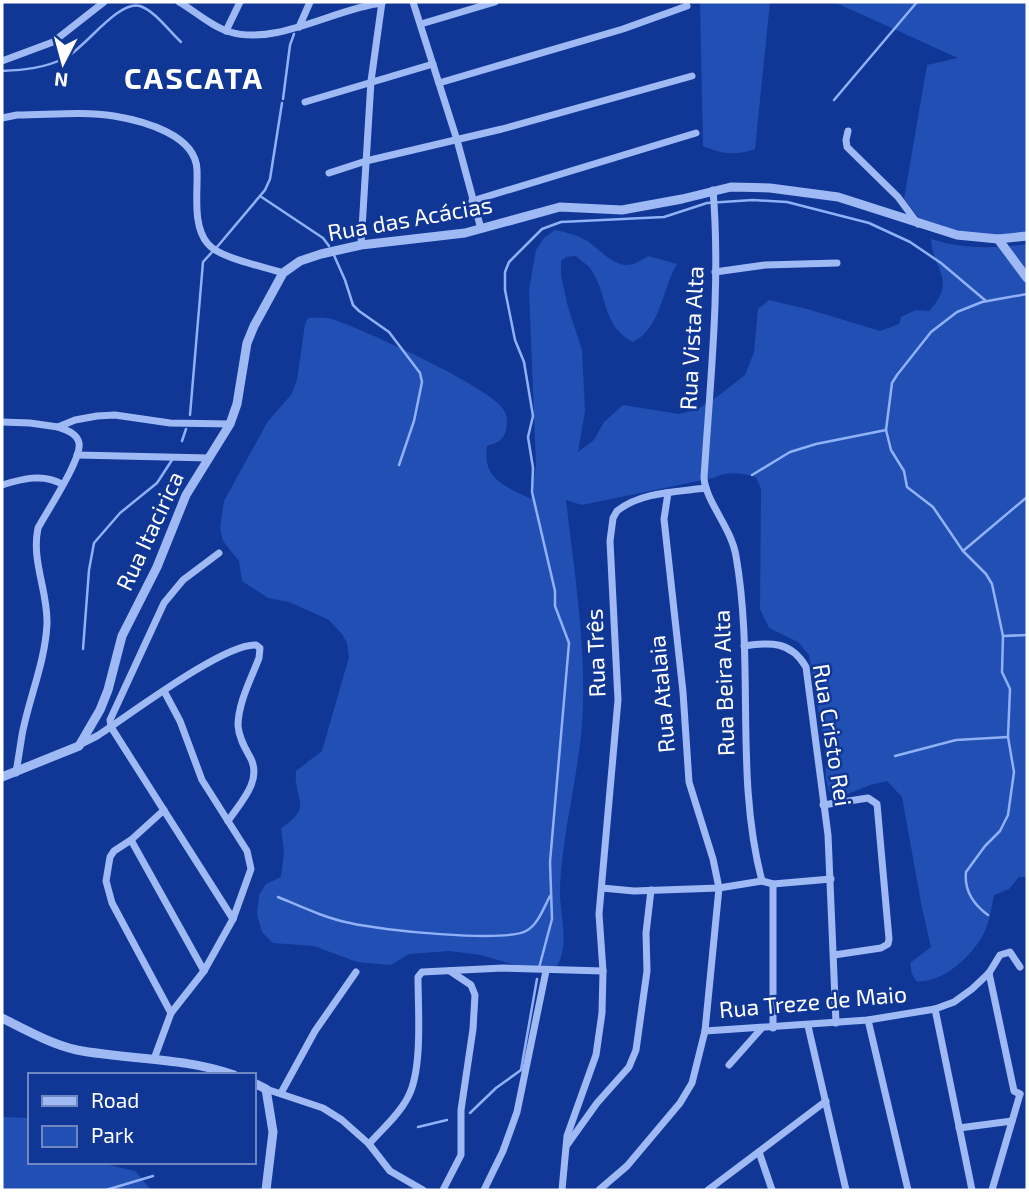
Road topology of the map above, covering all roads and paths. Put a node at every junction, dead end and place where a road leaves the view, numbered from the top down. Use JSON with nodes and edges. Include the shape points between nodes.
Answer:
{"nodes":[{"id":1,"x":104,"y":2,"type":"edge"},
{"id":2,"x":179,"y":2,"type":"edge"},
{"id":3,"x":240,"y":2,"type":"edge"},
{"id":4,"x":310,"y":2,"type":"edge"},
{"id":5,"x":382,"y":2,"type":"edge"},
{"id":6,"x":412,"y":2,"type":"edge"},
{"id":7,"x":495,"y":2,"type":"edge"},
{"id":8,"x":687,"y":6,"type":"dead end"},
{"id":9,"x":421,"y":24,"type":"junction"},
{"id":10,"x":299,"y":27,"type":"junction"},
{"id":11,"x":226,"y":31,"type":"junction"},
{"id":12,"x":2,"y":61,"type":"edge"},
{"id":13,"x":433,"y":64,"type":"junction"},
{"id":14,"x":692,"y":76,"type":"dead end"},
{"id":15,"x":371,"y":81,"type":"junction"},
{"id":16,"x":439,"y":83,"type":"junction"},
{"id":17,"x":305,"y":102,"type":"dead end"},
{"id":18,"x":2,"y":118,"type":"edge"},
{"id":19,"x":848,"y":131,"type":"dead end"},
{"id":20,"x":696,"y":133,"type":"dead end"},
{"id":21,"x":457,"y":140,"type":"junction"},
{"id":22,"x":366,"y":161,"type":"junction"},
{"id":23,"x":329,"y":173,"type":"dead end"},
{"id":24,"x":713,"y":190,"type":"junction"},
{"id":25,"x":472,"y":201,"type":"junction"},
{"id":26,"x":918,"y":224,"type":"junction"},
{"id":27,"x":481,"y":229,"type":"junction"},
{"id":28,"x":1027,"y":236,"type":"edge"},
{"id":29,"x":998,"y":239,"type":"junction"},
{"id":30,"x":361,"y":245,"type":"junction"},
{"id":31,"x":837,"y":263,"type":"dead end"},
{"id":32,"x":715,"y":272,"type":"junction"},
{"id":33,"x":283,"y":273,"type":"junction"},
{"id":34,"x":1027,"y":278,"type":"edge"},
{"id":35,"x":2,"y":422,"type":"edge"},
{"id":36,"x":230,"y":424,"type":"junction"},
{"id":37,"x":58,"y":427,"type":"junction"},
{"id":38,"x":77,"y":455,"type":"junction"},
{"id":39,"x":209,"y":458,"type":"junction"},
{"id":40,"x":62,"y":484,"type":"junction"},
{"id":41,"x":2,"y":485,"type":"edge"},
{"id":42,"x":706,"y":488,"type":"junction"},
{"id":43,"x":668,"y":493,"type":"junction"},
{"id":44,"x":219,"y":553,"type":"dead end"},
{"id":45,"x":744,"y":646,"type":"junction"},
{"id":46,"x":164,"y":691,"type":"junction"},
{"id":47,"x":111,"y":723,"type":"junction"},
{"id":48,"x":79,"y":746,"type":"junction"},
{"id":49,"x":16,"y":773,"type":"junction"},
{"id":50,"x":2,"y":778,"type":"edge"},
{"id":51,"x":823,"y":805,"type":"junction"},
{"id":52,"x":164,"y":810,"type":"junction"},
{"id":53,"x":228,"y":821,"type":"junction"},
{"id":54,"x":131,"y":840,"type":"junction"},
{"id":55,"x":831,"y":878,"type":"junction"},
{"id":56,"x":762,"y":881,"type":"junction"},
{"id":57,"x":774,"y":884,"type":"junction"},
{"id":58,"x":602,"y":888,"type":"junction"},
{"id":59,"x":719,"y":888,"type":"junction"},
{"id":60,"x":651,"y":890,"type":"junction"},
{"id":61,"x":233,"y":919,"type":"junction"},
{"id":62,"x":834,"y":955,"type":"junction"},
{"id":63,"x":1020,"y":967,"type":"dead end"},
{"id":64,"x":204,"y":971,"type":"junction"},
{"id":65,"x":449,"y":971,"type":"junction"},
{"id":66,"x":546,"y":971,"type":"junction"},
{"id":67,"x":603,"y":971,"type":"junction"},
{"id":68,"x":356,"y":972,"type":"dead end"},
{"id":69,"x":989,"y":974,"type":"junction"},
{"id":70,"x":935,"y":1009,"type":"junction"},
{"id":71,"x":172,"y":1013,"type":"junction"},
{"id":72,"x":2,"y":1018,"type":"edge"},
{"id":73,"x":868,"y":1020,"type":"junction"},
{"id":74,"x":836,"y":1023,"type":"junction"},
{"id":75,"x":808,"y":1026,"type":"junction"},
{"id":76,"x":773,"y":1028,"type":"junction"},
{"id":77,"x":761,"y":1029,"type":"junction"},
{"id":78,"x":705,"y":1031,"type":"junction"},
{"id":79,"x":154,"y":1059,"type":"junction"},
{"id":80,"x":729,"y":1065,"type":"dead end"},
{"id":81,"x":226,"y":1073,"type":"edge"},
{"id":82,"x":256,"y":1084,"type":"edge"},
{"id":83,"x":266,"y":1089,"type":"junction"},
{"id":84,"x":1023,"y":1092,"type":"edge"},
{"id":85,"x":281,"y":1093,"type":"junction"},
{"id":86,"x":826,"y":1101,"type":"junction"},
{"id":87,"x":1012,"y":1121,"type":"junction"},
{"id":88,"x":958,"y":1128,"type":"junction"},
{"id":89,"x":369,"y":1144,"type":"junction"},
{"id":90,"x":564,"y":1152,"type":"junction"},
{"id":91,"x":759,"y":1152,"type":"junction"},
{"id":92,"x":267,"y":1190,"type":"edge"},
{"id":93,"x":423,"y":1190,"type":"edge"},
{"id":94,"x":443,"y":1190,"type":"edge"},
{"id":95,"x":484,"y":1190,"type":"edge"},
{"id":96,"x":562,"y":1190,"type":"edge"},
{"id":97,"x":599,"y":1190,"type":"edge"},
{"id":98,"x":709,"y":1190,"type":"edge"},
{"id":99,"x":772,"y":1190,"type":"edge"},
{"id":100,"x":846,"y":1190,"type":"edge"},
{"id":101,"x":908,"y":1190,"type":"edge"},
{"id":102,"x":971,"y":1190,"type":"edge"},
{"id":103,"x":992,"y":1190,"type":"edge"}],
"edges":[{"from":1,"to":12,"type":"street","via":[[53,42]]},
{"from":2,"to":11,"type":"street"},
{"from":3,"to":11,"type":"street"},
{"from":4,"to":10,"type":"street"},
{"from":5,"to":10,"type":"street"},
{"from":5,"to":15,"type":"street"},
{"from":6,"to":9,"type":"street"},
{"from":7,"to":9,"type":"street"},
{"from":8,"to":16,"type":"street"},
{"from":9,"to":13,"type":"street"},
{"from":10,"to":11,"type":"street","via":[[246,35]]},
{"from":13,"to":15,"type":"street"},
{"from":13,"to":16,"type":"street"},
{"from":14,"to":21,"type":"street"},
{"from":15,"to":17,"type":"street"},
{"from":15,"to":22,"type":"street"},
{"from":16,"to":21,"type":"street"},
{"from":18,"to":33,"type":"street","via":[[115,116],[182,140],[195,158],[198,220],[208,244],[228,256]]},
{"from":19,"to":26,"type":"street","via":[[847,147],[898,197]]},
{"from":20,"to":25,"type":"street"},
{"from":21,"to":22,"type":"street"},
{"from":21,"to":25,"type":"street"},
{"from":22,"to":23,"type":"street"},
{"from":22,"to":30,"type":"street"},
{"from":24,"to":26,"type":"street","name":"Rua das Acácias","via":[[751,186],[815,193]]},
{"from":24,"to":27,"type":"street","name":"Rua das Acácias","via":[[622,210],[560,207]]},
{"from":24,"to":32,"type":"street","name":"Rua Vista Alta"},
{"from":25,"to":27,"type":"street"},
{"from":26,"to":29,"type":"street","name":"Rua das Acácias","via":[[957,235]]},
{"from":27,"to":30,"type":"street","name":"Rua das Acácias"},
{"from":28,"to":29,"type":"street","name":"Rua das Acácias"},
{"from":29,"to":34,"type":"street"},
{"from":30,"to":33,"type":"street","name":"Rua das Acácias","via":[[300,261]]},
{"from":31,"to":32,"type":"street"},
{"from":32,"to":42,"type":"street","name":"Rua Vista Alta"},
{"from":33,"to":36,"type":"street","name":"Rua Itacirica","via":[[247,343]]},
{"from":35,"to":37,"type":"street"},
{"from":36,"to":37,"type":"street","via":[[106,415]]},
{"from":36,"to":39,"type":"street","name":"Rua Itacirica"},
{"from":37,"to":38,"type":"street","via":[[76,436]]},
{"from":38,"to":39,"type":"street"},
{"from":38,"to":40,"type":"street"},
{"from":39,"to":48,"type":"street","name":"Rua Itacirica","via":[[186,495],[122,636],[104,700]]},
{"from":40,"to":41,"type":"street","via":[[35,478]]},
{"from":40,"to":49,"type":"street","via":[[36,539],[47,625]]},
{"from":42,"to":43,"type":"street","name":"Rua Três"},
{"from":42,"to":45,"type":"street","name":"Rua Beira Alta","via":[[734,547]]},
{"from":43,"to":58,"type":"street","name":"Rua Três","via":[[623,506],[611,527],[618,700]]},
{"from":43,"to":59,"type":"street","name":"Rua Atalaia","via":[[664,519],[687,769]]},
{"from":44,"to":47,"type":"street","via":[[183,580],[164,603]]},
{"from":45,"to":51,"type":"street","name":"Rua Cristo Rei","via":[[782,646],[799,655],[806,667]]},
{"from":45,"to":56,"type":"street","name":"Rua Beira Alta","via":[[748,814]]},
{"from":46,"to":47,"type":"street"},
{"from":46,"to":53,"type":"street","via":[[202,780]]},
{"from":46,"to":53,"type":"street","via":[[230,650],[251,645],[260,648],[238,729],[255,772],[251,787]]},
{"from":47,"to":48,"type":"street"},
{"from":47,"to":52,"type":"street"},
{"from":48,"to":49,"type":"street"},
{"from":49,"to":50,"type":"street"},
{"from":51,"to":55,"type":"street","name":"Rua Cristo Rei"},
{"from":51,"to":62,"type":"street","via":[[868,798],[877,804],[889,939],[881,948]]},
{"from":52,"to":54,"type":"street"},
{"from":52,"to":61,"type":"street"},
{"from":53,"to":61,"type":"street","via":[[251,863]]},
{"from":54,"to":64,"type":"street"},
{"from":54,"to":71,"type":"street","via":[[110,857],[108,891]]},
{"from":55,"to":57,"type":"street"},
{"from":55,"to":62,"type":"street","name":"Rua Cristo Rei"},
{"from":56,"to":57,"type":"street"},
{"from":56,"to":59,"type":"street"},
{"from":57,"to":76,"type":"street"},
{"from":58,"to":60,"type":"street"},
{"from":58,"to":67,"type":"street","name":"Rua Três"},
{"from":59,"to":60,"type":"street"},
{"from":59,"to":78,"type":"street","name":"Rua Atalaia"},
{"from":60,"to":90,"type":"street","via":[[647,971],[636,1050],[629,1067],[574,1132]]},
{"from":61,"to":64,"type":"street"},
{"from":62,"to":74,"type":"street","name":"Rua Cristo Rei"},
{"from":63,"to":69,"type":"street","name":"Rua Treze de Maio","via":[[1010,951],[998,957]]},
{"from":64,"to":71,"type":"street"},
{"from":65,"to":66,"type":"street"},
{"from":65,"to":89,"type":"street","via":[[422,972],[418,979],[413,1085],[401,1108]]},
{"from":65,"to":94,"type":"street","via":[[471,985],[475,995],[460,1155]]},
{"from":66,"to":67,"type":"street"},
{"from":66,"to":95,"type":"street","via":[[517,1112]]},
{"from":67,"to":90,"type":"street","name":"Rua Três","via":[[596,1055],[570,1122]]},
{"from":68,"to":85,"type":"street","via":[[315,1031]]},
{"from":69,"to":70,"type":"street","name":"Rua Treze de Maio","via":[[963,996]]},
{"from":69,"to":84,"type":"street","via":[[1014,1091]]},
{"from":70,"to":73,"type":"street","name":"Rua Treze de Maio"},
{"from":70,"to":88,"type":"street"},
{"from":71,"to":79,"type":"street"},
{"from":72,"to":79,"type":"street","via":[[68,1047]]},
{"from":73,"to":74,"type":"street","name":"Rua Treze de Maio"},
{"from":73,"to":101,"type":"street"},
{"from":74,"to":75,"type":"street","name":"Rua Treze de Maio"},
{"from":75,"to":76,"type":"street","name":"Rua Treze de Maio"},
{"from":75,"to":86,"type":"street"},
{"from":76,"to":77,"type":"street","name":"Rua Treze de Maio"},
{"from":77,"to":78,"type":"street","name":"Rua Treze de Maio"},
{"from":77,"to":80,"type":"street"},
{"from":78,"to":97,"type":"street","name":"Rua Atalaia","via":[[692,1083],[680,1103],[627,1166]]},
{"from":79,"to":81,"type":"street"},
{"from":82,"to":83,"type":"street"},
{"from":83,"to":85,"type":"street"},
{"from":83,"to":92,"type":"street","via":[[273,1132]]},
{"from":84,"to":87,"type":"street"},
{"from":85,"to":89,"type":"street","via":[[342,1119]]},
{"from":86,"to":91,"type":"street"},
{"from":86,"to":100,"type":"street"},
{"from":87,"to":88,"type":"street"},
{"from":87,"to":103,"type":"street"},
{"from":88,"to":102,"type":"street"},
{"from":89,"to":93,"type":"street","via":[[390,1171]]},
{"from":90,"to":96,"type":"street","name":"Rua Três"},
{"from":91,"to":98,"type":"street"},
{"from":91,"to":99,"type":"street"}]}
